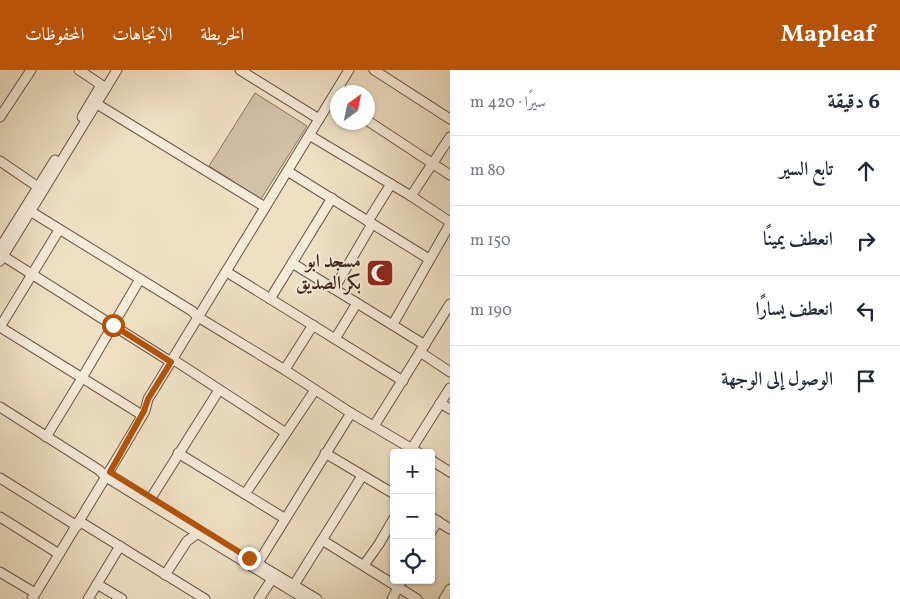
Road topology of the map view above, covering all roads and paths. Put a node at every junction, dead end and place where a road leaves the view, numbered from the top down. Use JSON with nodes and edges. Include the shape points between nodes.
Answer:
{"nodes":[{"id":1,"x":31,"y":70,"type":"edge"},
{"id":2,"x":79,"y":70,"type":"edge"},
{"id":3,"x":110,"y":70,"type":"edge"},
{"id":4,"x":117,"y":70,"type":"edge"},
{"id":5,"x":240,"y":70,"type":"edge"},
{"id":6,"x":349,"y":70,"type":"edge"},
{"id":7,"x":355,"y":70,"type":"edge"},
{"id":8,"x":374,"y":70,"type":"edge"},
{"id":9,"x":346,"y":85,"type":"edge"},
{"id":10,"x":103,"y":87,"type":"junction"},
{"id":11,"x":4,"y":102,"type":"edge"},
{"id":12,"x":97,"y":104,"type":"junction"},
{"id":13,"x":330,"y":112,"type":"edge"},
{"id":14,"x":0,"y":117,"type":"edge"},
{"id":15,"x":319,"y":119,"type":"junction"},
{"id":16,"x":450,"y":119,"type":"edge"},
{"id":17,"x":375,"y":126,"type":"edge"},
{"id":18,"x":450,"y":137,"type":"edge"},
{"id":19,"x":314,"y":138,"type":"junction"},
{"id":20,"x":0,"y":161,"type":"edge"},
{"id":21,"x":433,"y":164,"type":"junction"},
{"id":22,"x":292,"y":174,"type":"junction"},
{"id":23,"x":450,"y":175,"type":"edge"},
{"id":24,"x":391,"y":184,"type":"junction"},
{"id":25,"x":38,"y":187,"type":"junction"},
{"id":26,"x":411,"y":196,"type":"junction"},
{"id":27,"x":332,"y":198,"type":"junction"},
{"id":28,"x":265,"y":207,"type":"junction"},
{"id":29,"x":30,"y":212,"type":"junction"},
{"id":30,"x":370,"y":222,"type":"junction"},
{"id":31,"x":450,"y":223,"type":"edge"},
{"id":32,"x":59,"y":230,"type":"junction"},
{"id":33,"x":1,"y":255,"type":"edge"},
{"id":34,"x":429,"y":259,"type":"junction"},
{"id":35,"x":292,"y":263,"type":"junction"},
{"id":36,"x":230,"y":274,"type":"junction"},
{"id":37,"x":32,"y":275,"type":"junction"},
{"id":38,"x":140,"y":279,"type":"junction"},
{"id":39,"x":334,"y":289,"type":"junction"},
{"id":40,"x":270,"y":299,"type":"junction"},
{"id":41,"x":357,"y":303,"type":"junction"},
{"id":42,"x":450,"y":304,"type":"edge"},
{"id":43,"x":199,"y":315,"type":"junction"},
{"id":44,"x":446,"y":318,"type":"edge"},
{"id":45,"x":392,"y":324,"type":"junction"},
{"id":46,"x":113,"y":325,"type":"junction"},
{"id":47,"x":312,"y":325,"type":"junction"},
{"id":48,"x":336,"y":339,"type":"junction"},
{"id":49,"x":423,"y":349,"type":"junction"},
{"id":50,"x":174,"y":362,"type":"junction"},
{"id":51,"x":287,"y":366,"type":"junction"},
{"id":52,"x":450,"y":372,"type":"edge"},
{"id":53,"x":82,"y":378,"type":"junction"},
{"id":54,"x":403,"y":381,"type":"junction"},
{"id":55,"x":450,"y":388,"type":"edge"},
{"id":56,"x":219,"y":390,"type":"junction"},
{"id":57,"x":315,"y":390,"type":"junction"},
{"id":58,"x":440,"y":403,"type":"junction"},
{"id":59,"x":0,"y":407,"type":"edge"},
{"id":60,"x":450,"y":409,"type":"edge"},
{"id":61,"x":143,"y":413,"type":"junction"},
{"id":62,"x":351,"y":413,"type":"junction"},
{"id":63,"x":376,"y":424,"type":"junction"},
{"id":64,"x":286,"y":433,"type":"junction"},
{"id":65,"x":46,"y":437,"type":"junction"},
{"id":66,"x":417,"y":449,"type":"edge"},
{"id":67,"x":178,"y":453,"type":"junction"},
{"id":68,"x":325,"y":453,"type":"junction"},
{"id":69,"x":435,"y":457,"type":"edge"},
{"id":70,"x":435,"y":463,"type":"edge"},
{"id":71,"x":450,"y":466,"type":"edge"},
{"id":72,"x":450,"y":472,"type":"edge"},
{"id":73,"x":108,"y":475,"type":"junction"},
{"id":74,"x":362,"y":476,"type":"junction"},
{"id":75,"x":0,"y":478,"type":"edge"},
{"id":76,"x":390,"y":492,"type":"edge"},
{"id":77,"x":245,"y":494,"type":"junction"},
{"id":78,"x":151,"y":498,"type":"junction"},
{"id":79,"x":158,"y":506,"type":"junction"},
{"id":80,"x":0,"y":517,"type":"edge"},
{"id":81,"x":284,"y":518,"type":"junction"},
{"id":82,"x":435,"y":520,"type":"edge"},
{"id":83,"x":78,"y":524,"type":"junction"},
{"id":84,"x":390,"y":525,"type":"edge"},
{"id":85,"x":450,"y":529,"type":"edge"},
{"id":86,"x":197,"y":534,"type":"junction"},
{"id":87,"x":322,"y":540,"type":"junction"},
{"id":88,"x":120,"y":546,"type":"junction"},
{"id":89,"x":59,"y":554,"type":"junction"},
{"id":90,"x":247,"y":560,"type":"junction"},
{"id":91,"x":258,"y":563,"type":"junction"},
{"id":92,"x":364,"y":565,"type":"junction"},
{"id":93,"x":0,"y":572,"type":"edge"},
{"id":94,"x":165,"y":575,"type":"junction"},
{"id":95,"x":272,"y":579,"type":"junction"},
{"id":96,"x":390,"y":579,"type":"edge"},
{"id":97,"x":97,"y":584,"type":"junction"},
{"id":98,"x":400,"y":584,"type":"edge"},
{"id":99,"x":294,"y":585,"type":"junction"},
{"id":100,"x":450,"y":589,"type":"edge"},
{"id":101,"x":35,"y":597,"type":"edge"},
{"id":102,"x":88,"y":599,"type":"edge"},
{"id":103,"x":122,"y":599,"type":"edge"},
{"id":104,"x":203,"y":599,"type":"edge"},
{"id":105,"x":260,"y":599,"type":"edge"},
{"id":106,"x":305,"y":599,"type":"edge"},
{"id":107,"x":317,"y":599,"type":"edge"},
{"id":108,"x":392,"y":599,"type":"edge"},
{"id":109,"x":418,"y":599,"type":"edge"},
{"id":110,"x":444,"y":599,"type":"edge"}],
"edges":[{"from":1,"to":11,"type":"street"},
{"from":2,"to":10,"type":"street"},
{"from":3,"to":10,"type":"street"},
{"from":4,"to":10,"type":"street"},
{"from":5,"to":15,"type":"street"},
{"from":6,"to":15,"type":"street"},
{"from":7,"to":9,"type":"street"},
{"from":8,"to":16,"type":"street"},
{"from":10,"to":12,"type":"street"},
{"from":10,"to":25,"type":"street"},
{"from":11,"to":14,"type":"street"},
{"from":12,"to":28,"type":"street"},
{"from":12,"to":29,"type":"street"},
{"from":13,"to":19,"type":"street"},
{"from":15,"to":28,"type":"street"},
{"from":17,"to":21,"type":"street"},
{"from":18,"to":21,"type":"street"},
{"from":19,"to":22,"type":"street"},
{"from":19,"to":24,"type":"street"},
{"from":20,"to":25,"type":"street"},
{"from":21,"to":23,"type":"street"},
{"from":21,"to":26,"type":"street"},
{"from":22,"to":27,"type":"street"},
{"from":22,"to":36,"type":"street"},
{"from":24,"to":26,"type":"street"},
{"from":24,"to":30,"type":"street"},
{"from":25,"to":33,"type":"street"},
{"from":26,"to":31,"type":"street"},
{"from":27,"to":30,"type":"street"},
{"from":27,"to":35,"type":"street"},
{"from":28,"to":43,"type":"street"},
{"from":29,"to":32,"type":"street"},
{"from":29,"to":33,"type":"street"},
{"from":30,"to":34,"type":"street"},
{"from":30,"to":39,"type":"street"},
{"from":31,"to":34,"type":"street"},
{"from":32,"to":37,"type":"street"},
{"from":32,"to":38,"type":"street"},
{"from":33,"to":37,"type":"street"},
{"from":34,"to":45,"type":"street"},
{"from":35,"to":39,"type":"street"},
{"from":35,"to":40,"type":"street"},
{"from":36,"to":40,"type":"street"},
{"from":36,"to":43,"type":"street"},
{"from":37,"to":46,"type":"street"},
{"from":37,"to":53,"type":"street","via":[[0,327]]},
{"from":38,"to":43,"type":"street"},
{"from":38,"to":46,"type":"street"},
{"from":39,"to":41,"type":"street"},
{"from":40,"to":47,"type":"street"},
{"from":41,"to":45,"type":"street"},
{"from":41,"to":48,"type":"street"},
{"from":42,"to":44,"type":"street"},
{"from":43,"to":50,"type":"street"},
{"from":43,"to":51,"type":"street"},
{"from":43,"to":57,"type":"street"},
{"from":44,"to":49,"type":"street"},
{"from":45,"to":49,"type":"street"},
{"from":46,"to":50,"type":"street"},
{"from":46,"to":53,"type":"street"},
{"from":47,"to":48,"type":"street"},
{"from":47,"to":51,"type":"street"},
{"from":48,"to":54,"type":"street"},
{"from":49,"to":52,"type":"street"},
{"from":49,"to":54,"type":"street"},
{"from":50,"to":56,"type":"street"},
{"from":50,"to":61,"type":"street","via":[[158,394]]},
{"from":51,"to":63,"type":"street"},
{"from":53,"to":61,"type":"street"},
{"from":53,"to":65,"type":"street"},
{"from":54,"to":63,"type":"street"},
{"from":55,"to":58,"type":"street"},
{"from":56,"to":64,"type":"street"},
{"from":56,"to":67,"type":"street"},
{"from":57,"to":62,"type":"street"},
{"from":57,"to":64,"type":"street"},
{"from":58,"to":60,"type":"street"},
{"from":58,"to":66,"type":"street"},
{"from":59,"to":65,"type":"street"},
{"from":61,"to":73,"type":"street"},
{"from":62,"to":63,"type":"street"},
{"from":62,"to":68,"type":"street"},
{"from":63,"to":66,"type":"street"},
{"from":64,"to":77,"type":"street"},
{"from":65,"to":73,"type":"street"},
{"from":67,"to":77,"type":"street"},
{"from":67,"to":78,"type":"street"},
{"from":68,"to":74,"type":"street"},
{"from":68,"to":81,"type":"street"},
{"from":69,"to":71,"type":"street"},
{"from":70,"to":72,"type":"street"},
{"from":73,"to":78,"type":"street"},
{"from":73,"to":79,"type":"street"},
{"from":73,"to":83,"type":"street"},
{"from":74,"to":76,"type":"street"},
{"from":74,"to":87,"type":"street"},
{"from":75,"to":83,"type":"street"},
{"from":77,"to":81,"type":"street"},
{"from":78,"to":79,"type":"street"},
{"from":79,"to":86,"type":"street"},
{"from":79,"to":90,"type":"street"},
{"from":80,"to":89,"type":"street"},
{"from":81,"to":91,"type":"street"},
{"from":82,"to":85,"type":"street"},
{"from":83,"to":88,"type":"street"},
{"from":83,"to":89,"type":"street"},
{"from":84,"to":92,"type":"street"},
{"from":86,"to":90,"type":"street"},
{"from":86,"to":94,"type":"street","via":[[187,541]]},
{"from":87,"to":92,"type":"street"},
{"from":87,"to":99,"type":"street"},
{"from":88,"to":94,"type":"street"},
{"from":88,"to":97,"type":"street"},
{"from":89,"to":101,"type":"street"},
{"from":90,"to":91,"type":"street"},
{"from":90,"to":95,"type":"street"},
{"from":91,"to":99,"type":"street"},
{"from":92,"to":96,"type":"street"},
{"from":93,"to":101,"type":"street"},
{"from":94,"to":104,"type":"street"},
{"from":95,"to":105,"type":"street"},
{"from":95,"to":106,"type":"street"},
{"from":97,"to":102,"type":"street"},
{"from":97,"to":103,"type":"street"},
{"from":98,"to":108,"type":"street"},
{"from":98,"to":109,"type":"street"},
{"from":99,"to":107,"type":"street"},
{"from":100,"to":110,"type":"street"}]}
